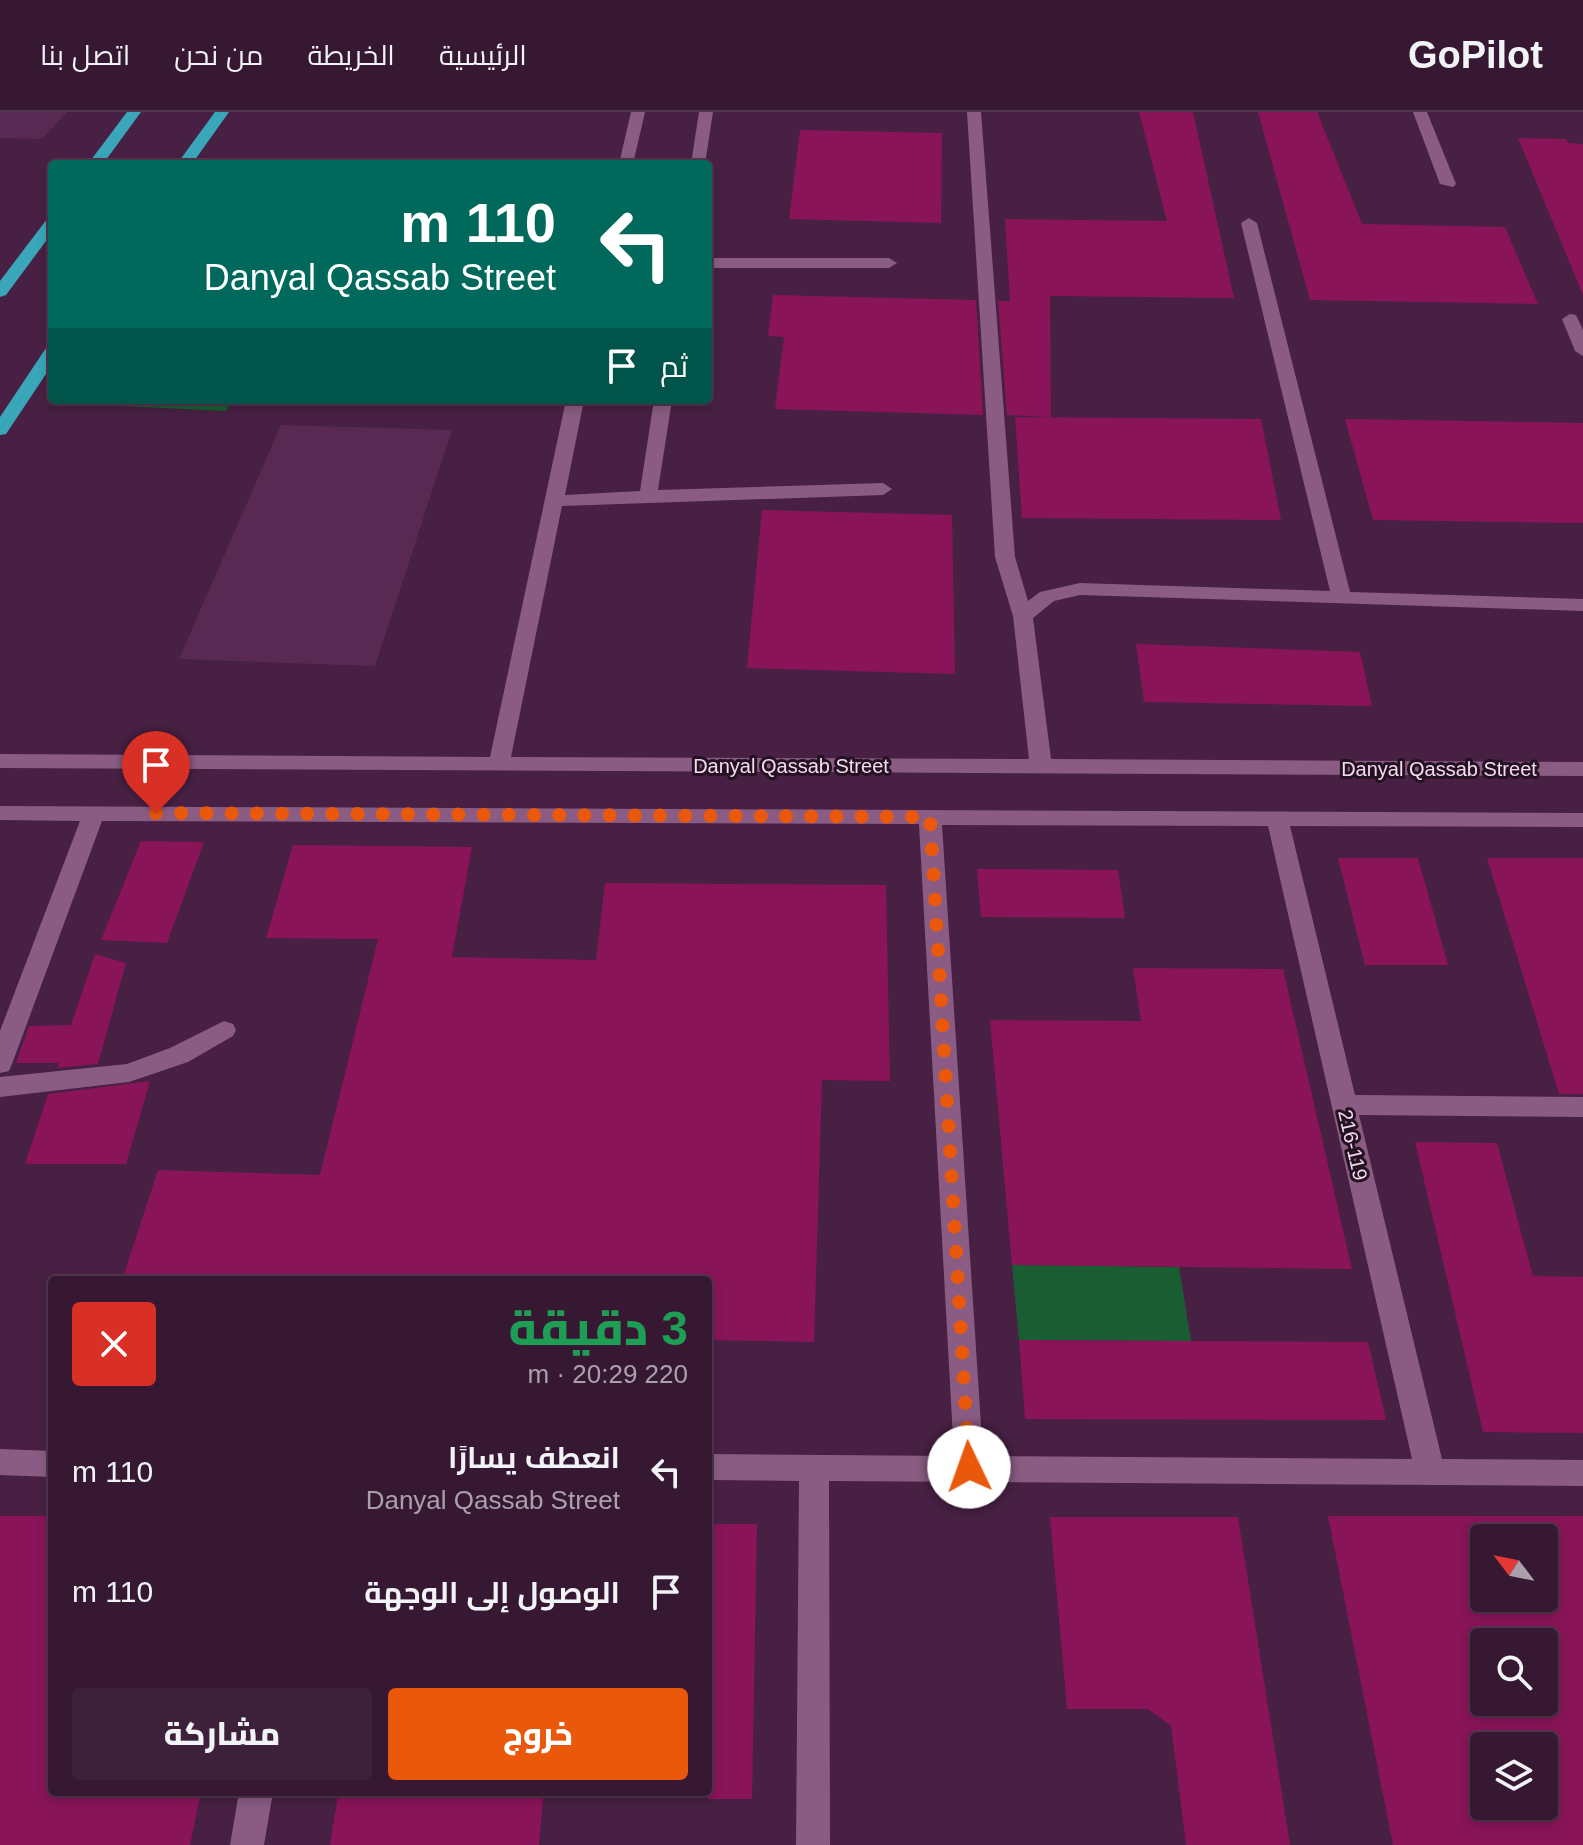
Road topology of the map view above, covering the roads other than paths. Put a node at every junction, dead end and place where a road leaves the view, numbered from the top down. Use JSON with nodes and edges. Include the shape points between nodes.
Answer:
{"nodes":[{"id":1,"x":134,"y":112,"type":"edge"},
{"id":2,"x":222,"y":112,"type":"edge"},
{"id":3,"x":638,"y":112,"type":"edge"},
{"id":4,"x":706,"y":112,"type":"edge"},
{"id":5,"x":974,"y":112,"type":"edge"},
{"id":6,"x":1420,"y":112,"type":"edge"},
{"id":7,"x":98,"y":160,"type":"edge"},
{"id":8,"x":187,"y":160,"type":"edge"},
{"id":9,"x":627,"y":160,"type":"edge"},
{"id":10,"x":699,"y":160,"type":"edge"},
{"id":11,"x":1448,"y":184,"type":"dead end"},
{"id":12,"x":1249,"y":223,"type":"dead end"},
{"id":13,"x":48,"y":227,"type":"edge"},
{"id":14,"x":712,"y":263,"type":"edge"},
{"id":15,"x":889,"y":263,"type":"dead end"},
{"id":16,"x":0,"y":292,"type":"edge"},
{"id":17,"x":1570,"y":319,"type":"dead end"},
{"id":18,"x":1583,"y":351,"type":"edge"},
{"id":19,"x":48,"y":358,"type":"edge"},
{"id":20,"x":574,"y":404,"type":"edge"},
{"id":21,"x":662,"y":404,"type":"edge"},
{"id":22,"x":0,"y":430,"type":"edge"},
{"id":23,"x":883,"y":489,"type":"dead end"},
{"id":24,"x":648,"y":496,"type":"junction"},
{"id":25,"x":554,"y":501,"type":"junction"},
{"id":26,"x":1341,"y":595,"type":"junction"},
{"id":27,"x":1583,"y":605,"type":"edge"},
{"id":28,"x":1023,"y":616,"type":"junction"},
{"id":29,"x":0,"y":761,"type":"edge"},
{"id":30,"x":499,"y":765,"type":"junction"},
{"id":31,"x":1041,"y":767,"type":"junction"},
{"id":32,"x":1583,"y":769,"type":"edge"},
{"id":33,"x":0,"y":813,"type":"edge"},
{"id":34,"x":94,"y":813,"type":"junction"},
{"id":35,"x":930,"y":817,"type":"junction"},
{"id":36,"x":1277,"y":819,"type":"junction"},
{"id":37,"x":1583,"y":820,"type":"edge"},
{"id":38,"x":224,"y":1030,"type":"dead end"},
{"id":39,"x":0,"y":1064,"type":"edge"},
{"id":40,"x":0,"y":1087,"type":"edge"},
{"id":41,"x":1344,"y":1105,"type":"junction"},
{"id":42,"x":1583,"y":1107,"type":"edge"},
{"id":43,"x":0,"y":1462,"type":"edge"},
{"id":44,"x":48,"y":1464,"type":"edge"},
{"id":45,"x":814,"y":1466,"type":"junction"},
{"id":46,"x":712,"y":1467,"type":"edge"},
{"id":47,"x":969,"y":1467,"type":"junction"},
{"id":48,"x":1430,"y":1471,"type":"junction"},
{"id":49,"x":1583,"y":1473,"type":"edge"},
{"id":50,"x":255,"y":1796,"type":"edge"},
{"id":51,"x":247,"y":1845,"type":"edge"},
{"id":52,"x":813,"y":1845,"type":"edge"}],
"edges":[{"from":1,"to":7,"type":"highway"},
{"from":2,"to":8,"type":"highway"},
{"from":3,"to":9,"type":"street"},
{"from":4,"to":10,"type":"street"},
{"from":5,"to":28,"type":"street","via":[[1005,557]]},
{"from":6,"to":11,"type":"street"},
{"from":12,"to":26,"type":"street"},
{"from":13,"to":16,"type":"highway"},
{"from":14,"to":15,"type":"street"},
{"from":17,"to":18,"type":"street"},
{"from":19,"to":22,"type":"highway"},
{"from":20,"to":25,"type":"street"},
{"from":21,"to":24,"type":"street"},
{"from":23,"to":24,"type":"street"},
{"from":24,"to":25,"type":"street"},
{"from":25,"to":30,"type":"street"},
{"from":26,"to":27,"type":"street"},
{"from":26,"to":28,"type":"street","via":[[1080,589],[1047,596]]},
{"from":28,"to":31,"type":"street"},
{"from":29,"to":30,"type":"street","name":"Danyal Qassab Street"},
{"from":30,"to":31,"type":"street","name":"Danyal Qassab Street"},
{"from":31,"to":32,"type":"street","name":"Danyal Qassab Street"},
{"from":33,"to":34,"type":"street"},
{"from":34,"to":35,"type":"street"},
{"from":34,"to":39,"type":"street"},
{"from":35,"to":36,"type":"street"},
{"from":35,"to":47,"type":"street"},
{"from":36,"to":37,"type":"street"},
{"from":36,"to":41,"type":"street","name":"216-119"},
{"from":38,"to":40,"type":"street","via":[[179,1055],[129,1073]]},
{"from":41,"to":42,"type":"street"},
{"from":41,"to":48,"type":"street","name":"216-119"},
{"from":43,"to":44,"type":"street"},
{"from":45,"to":46,"type":"street"},
{"from":45,"to":47,"type":"street"},
{"from":45,"to":52,"type":"street"},
{"from":47,"to":48,"type":"street"},
{"from":48,"to":49,"type":"street"},
{"from":50,"to":51,"type":"street"}]}
